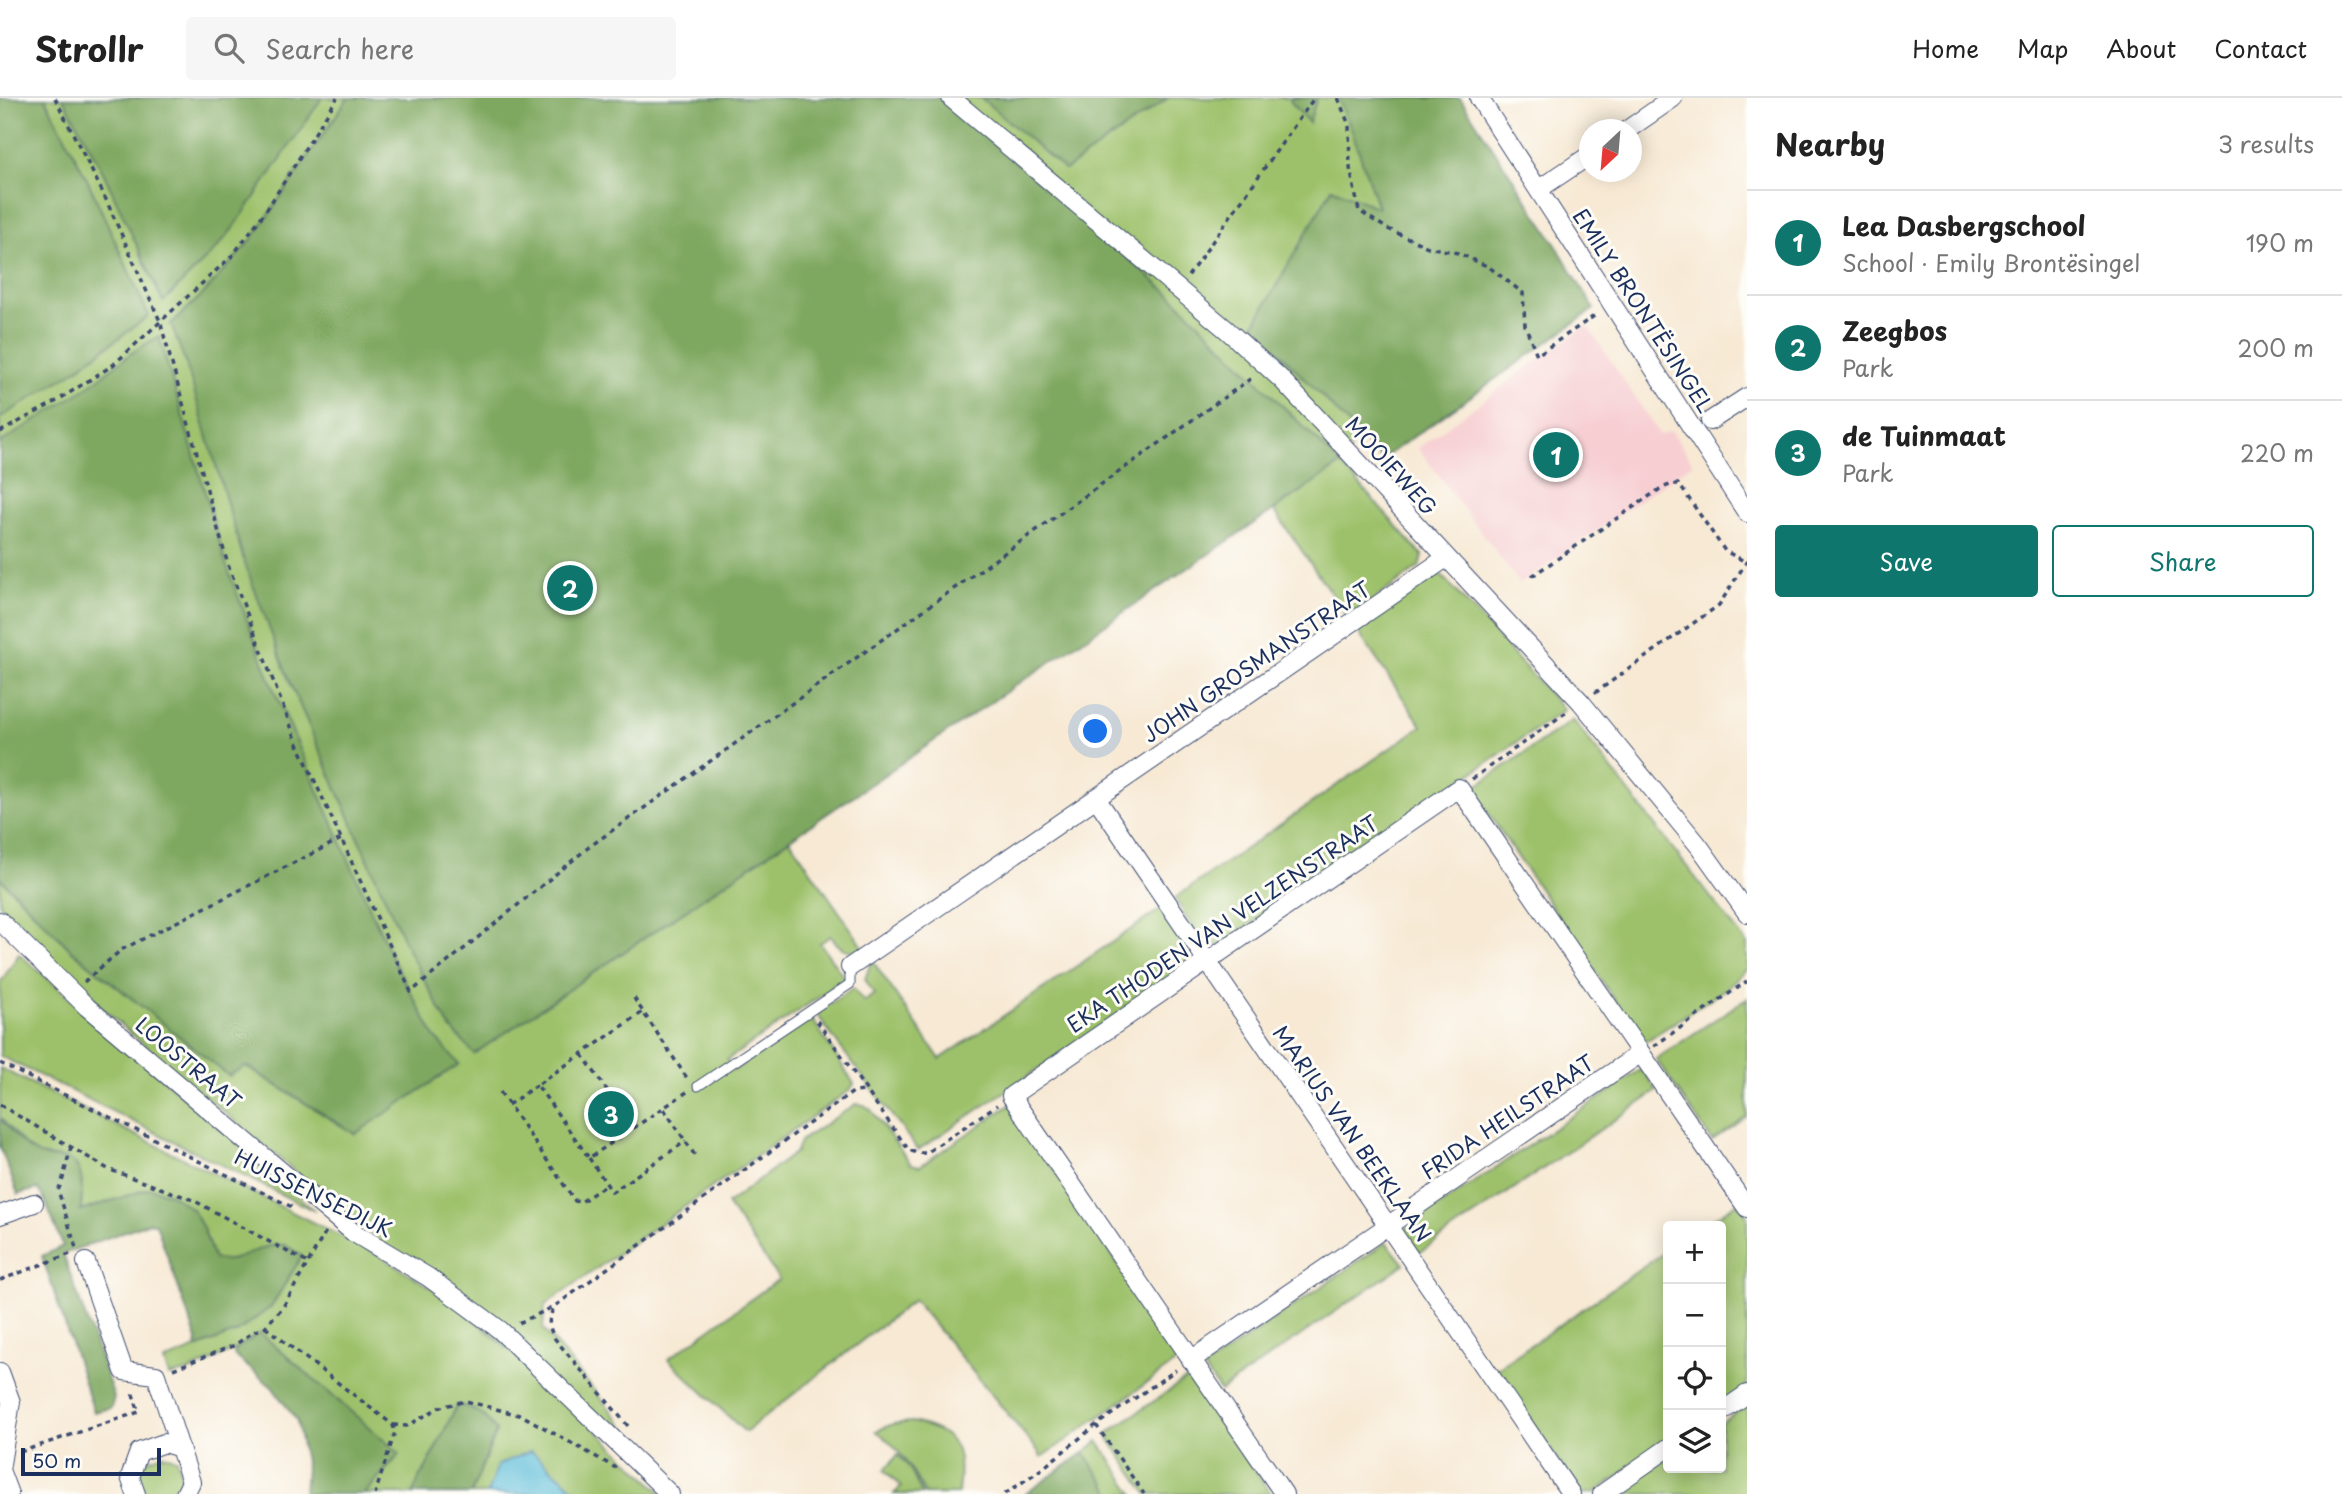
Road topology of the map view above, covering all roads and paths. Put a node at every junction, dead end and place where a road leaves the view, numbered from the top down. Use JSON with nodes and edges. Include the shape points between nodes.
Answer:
{"nodes":[{"id":1,"x":55,"y":98,"type":"edge"},
{"id":2,"x":337,"y":98,"type":"edge"},
{"id":3,"x":951,"y":98,"type":"edge"},
{"id":4,"x":1314,"y":98,"type":"edge"},
{"id":5,"x":1339,"y":98,"type":"edge"},
{"id":6,"x":1479,"y":98,"type":"edge"},
{"id":7,"x":1674,"y":98,"type":"edge"},
{"id":8,"x":1642,"y":120,"type":"edge"},
{"id":9,"x":1579,"y":162,"type":"edge"},
{"id":10,"x":1539,"y":189,"type":"junction"},
{"id":11,"x":1178,"y":289,"type":"junction"},
{"id":12,"x":1613,"y":303,"type":"junction"},
{"id":13,"x":160,"y":321,"type":"junction"},
{"id":14,"x":1254,"y":377,"type":"dead end"},
{"id":15,"x":1747,"y":397,"type":"edge"},
{"id":16,"x":1710,"y":421,"type":"dead end"},
{"id":17,"x":0,"y":432,"type":"edge"},
{"id":18,"x":1747,"y":513,"type":"edge"},
{"id":19,"x":1446,"y":558,"type":"junction"},
{"id":20,"x":1746,"y":561,"type":"edge"},
{"id":21,"x":1532,"y":576,"type":"dead end"},
{"id":22,"x":1581,"y":702,"type":"junction"},
{"id":23,"x":1459,"y":788,"type":"junction"},
{"id":24,"x":1096,"y":797,"type":"junction"},
{"id":25,"x":342,"y":838,"type":"junction"},
{"id":26,"x":1747,"y":913,"type":"edge"},
{"id":27,"x":0,"y":921,"type":"edge"},
{"id":28,"x":1207,"y":962,"type":"junction"},
{"id":29,"x":849,"y":967,"type":"joint"},
{"id":30,"x":1747,"y":981,"type":"edge"},
{"id":31,"x":72,"y":992,"type":"junction"},
{"id":32,"x":634,"y":999,"type":"dead end"},
{"id":33,"x":810,"y":1010,"type":"junction"},
{"id":34,"x":643,"y":1012,"type":"junction"},
{"id":35,"x":1641,"y":1053,"type":"junction"},
{"id":36,"x":582,"y":1054,"type":"junction"},
{"id":37,"x":0,"y":1063,"type":"edge"},
{"id":38,"x":537,"y":1085,"type":"junction"},
{"id":39,"x":698,"y":1086,"type":"dead end"},
{"id":40,"x":867,"y":1091,"type":"junction"},
{"id":41,"x":500,"y":1092,"type":"dead end"},
{"id":42,"x":1011,"y":1096,"type":"junction"},
{"id":43,"x":0,"y":1105,"type":"edge"},
{"id":44,"x":509,"y":1105,"type":"junction"},
{"id":45,"x":664,"y":1108,"type":"junction"},
{"id":46,"x":633,"y":1128,"type":"junction"},
{"id":47,"x":686,"y":1141,"type":"junction"},
{"id":48,"x":71,"y":1147,"type":"junction"},
{"id":49,"x":696,"y":1157,"type":"dead end"},
{"id":50,"x":589,"y":1158,"type":"junction"},
{"id":51,"x":607,"y":1184,"type":"junction"},
{"id":52,"x":34,"y":1203,"type":"dead end"},
{"id":53,"x":1747,"y":1208,"type":"edge"},
{"id":54,"x":297,"y":1209,"type":"dead end"},
{"id":55,"x":0,"y":1215,"type":"edge"},
{"id":56,"x":1388,"y":1224,"type":"junction"},
{"id":57,"x":326,"y":1230,"type":"dead end"},
{"id":58,"x":355,"y":1233,"type":"joint"},
{"id":59,"x":82,"y":1257,"type":"junction"},
{"id":60,"x":308,"y":1264,"type":"junction"},
{"id":61,"x":0,"y":1280,"type":"edge"},
{"id":62,"x":555,"y":1306,"type":"junction"},
{"id":63,"x":265,"y":1327,"type":"junction"},
{"id":64,"x":500,"y":1330,"type":"junction"},
{"id":65,"x":1191,"y":1360,"type":"junction"},
{"id":66,"x":124,"y":1371,"type":"junction"},
{"id":67,"x":0,"y":1373,"type":"edge"},
{"id":68,"x":156,"y":1376,"type":"junction"},
{"id":69,"x":1747,"y":1394,"type":"edge"},
{"id":70,"x":1724,"y":1410,"type":"edge"},
{"id":71,"x":393,"y":1424,"type":"junction"},
{"id":72,"x":1096,"y":1425,"type":"junction"},
{"id":73,"x":632,"y":1431,"type":"dead end"},
{"id":74,"x":180,"y":1448,"type":"junction"},
{"id":75,"x":1663,"y":1451,"type":"edge"},
{"id":76,"x":2,"y":1458,"type":"junction"},
{"id":77,"x":623,"y":1471,"type":"dead end"},
{"id":78,"x":9,"y":1494,"type":"edge"},
{"id":79,"x":136,"y":1494,"type":"edge"},
{"id":80,"x":185,"y":1494,"type":"edge"},
{"id":81,"x":375,"y":1494,"type":"edge"},
{"id":82,"x":670,"y":1494,"type":"edge"},
{"id":83,"x":1005,"y":1494,"type":"edge"},
{"id":84,"x":1144,"y":1494,"type":"edge"},
{"id":85,"x":1284,"y":1494,"type":"edge"},
{"id":86,"x":1571,"y":1494,"type":"edge"},
{"id":87,"x":1602,"y":1494,"type":"edge"}],
"edges":[{"from":1,"to":13,"type":"path"},
{"from":2,"to":13,"type":"path","via":[[233,255]]},
{"from":3,"to":11,"type":"street","name":"MOOIEWEG"},
{"from":4,"to":11,"type":"path"},
{"from":5,"to":12,"type":"path","via":[[1349,125],[1350,168],[1359,211],[1428,247],[1458,253],[1489,267],[1524,293],[1525,325],[1537,355]]},
{"from":6,"to":10,"type":"street","name":"EMILY BRONTËSINGEL"},
{"from":7,"to":8,"type":"street"},
{"from":9,"to":10,"type":"street"},
{"from":10,"to":12,"type":"street","name":"EMILY BRONTËSINGEL"},
{"from":11,"to":19,"type":"street","name":"MOOIEWEG","via":[[1281,379]]},
{"from":12,"to":18,"type":"street","name":"EMILY BRONTËSINGEL"},
{"from":13,"to":17,"type":"path","via":[[113,365]]},
{"from":13,"to":25,"type":"path","via":[[228,565],[297,742]]},
{"from":14,"to":25,"type":"path","via":[[589,847],[411,992]]},
{"from":15,"to":16,"type":"street"},
{"from":19,"to":22,"type":"street","name":"MOOIEWEG"},
{"from":19,"to":24,"type":"street","name":"JOHN GROSMANSTRAAT"},
{"from":20,"to":21,"type":"path","via":[[1725,551],[1683,490],[1672,484]]},
{"from":20,"to":22,"type":"path","via":[[1719,605]]},
{"from":22,"to":23,"type":"path"},
{"from":22,"to":26,"type":"street","name":"MOOIEWEG","via":[[1699,846]]},
{"from":23,"to":28,"type":"street","name":"EKA THODEN VAN VELZENSTRAAT"},
{"from":23,"to":35,"type":"street"},
{"from":24,"to":28,"type":"street","name":"MARIUS VAN BEEKLAAN"},
{"from":24,"to":29,"type":"street","name":"JOHN GROSMANSTRAAT"},
{"from":25,"to":31,"type":"path","via":[[121,950]]},
{"from":27,"to":31,"type":"street","name":"LOOSTRAAT"},
{"from":28,"to":42,"type":"street","name":"EKA THODEN VAN VELZENSTRAAT"},
{"from":28,"to":56,"type":"street","name":"MARIUS VAN BEEKLAAN"},
{"from":29,"to":33,"type":"lane","via":[[850,984]]},
{"from":30,"to":35,"type":"path"},
{"from":31,"to":58,"type":"street","name":"LOOSTRAAT"},
{"from":32,"to":34,"type":"path"},
{"from":33,"to":39,"type":"lane"},
{"from":33,"to":40,"type":"path"},
{"from":34,"to":36,"type":"path"},
{"from":34,"to":45,"type":"path","via":[[694,1088]]},
{"from":35,"to":53,"type":"street"},
{"from":35,"to":56,"type":"street","name":"FRIDA HEILSTRAAT"},
{"from":36,"to":38,"type":"path"},
{"from":36,"to":46,"type":"path"},
{"from":37,"to":54,"type":"path","name":"HUISSENSEDIJK"},
{"from":38,"to":44,"type":"path"},
{"from":38,"to":50,"type":"path"},
{"from":40,"to":42,"type":"path","via":[[916,1153],[926,1153]]},
{"from":40,"to":62,"type":"path","via":[[853,1092]]},
{"from":41,"to":44,"type":"path"},
{"from":42,"to":65,"type":"street"},
{"from":43,"to":48,"type":"path"},
{"from":44,"to":51,"type":"path","via":[[575,1201],[581,1202]]},
{"from":45,"to":46,"type":"path"},
{"from":45,"to":47,"type":"path"},
{"from":46,"to":50,"type":"path"},
{"from":47,"to":49,"type":"path"},
{"from":47,"to":51,"type":"path","via":[[612,1192]]},
{"from":48,"to":59,"type":"path","via":[[58,1190]]},
{"from":48,"to":60,"type":"path","via":[[108,1169],[193,1200]]},
{"from":50,"to":51,"type":"path"},
{"from":52,"to":55,"type":"street"},
{"from":56,"to":65,"type":"street","name":"FRIDA HEILSTRAAT"},
{"from":56,"to":86,"type":"street","name":"MARIUS VAN BEEKLAAN"},
{"from":57,"to":60,"type":"path"},
{"from":58,"to":64,"type":"street","name":"HUISSENSEDIJK","via":[[428,1277]]},
{"from":59,"to":61,"type":"path"},
{"from":59,"to":66,"type":"street"},
{"from":60,"to":63,"type":"path"},
{"from":62,"to":64,"type":"path"},
{"from":62,"to":73,"type":"path","via":[[548,1326],[555,1339]]},
{"from":63,"to":68,"type":"path","via":[[234,1345]]},
{"from":63,"to":71,"type":"path"},
{"from":64,"to":82,"type":"street","name":"HUISSENSEDIJK"},
{"from":65,"to":72,"type":"path"},
{"from":65,"to":85,"type":"street"},
{"from":66,"to":68,"type":"street"},
{"from":66,"to":76,"type":"path","via":[[139,1412]]},
{"from":67,"to":76,"type":"street","via":[[11,1402]]},
{"from":68,"to":74,"type":"street"},
{"from":69,"to":70,"type":"street"},
{"from":71,"to":77,"type":"path","via":[[407,1426],[440,1407],[466,1401],[523,1416]]},
{"from":71,"to":81,"type":"path","via":[[395,1432]]},
{"from":72,"to":83,"type":"path"},
{"from":72,"to":84,"type":"path"},
{"from":74,"to":79,"type":"street","via":[[164,1443],[139,1452],[130,1477]]},
{"from":74,"to":80,"type":"street","via":[[191,1482]]},
{"from":75,"to":87,"type":"street"},
{"from":76,"to":78,"type":"street","via":[[0,1470]]}]}
